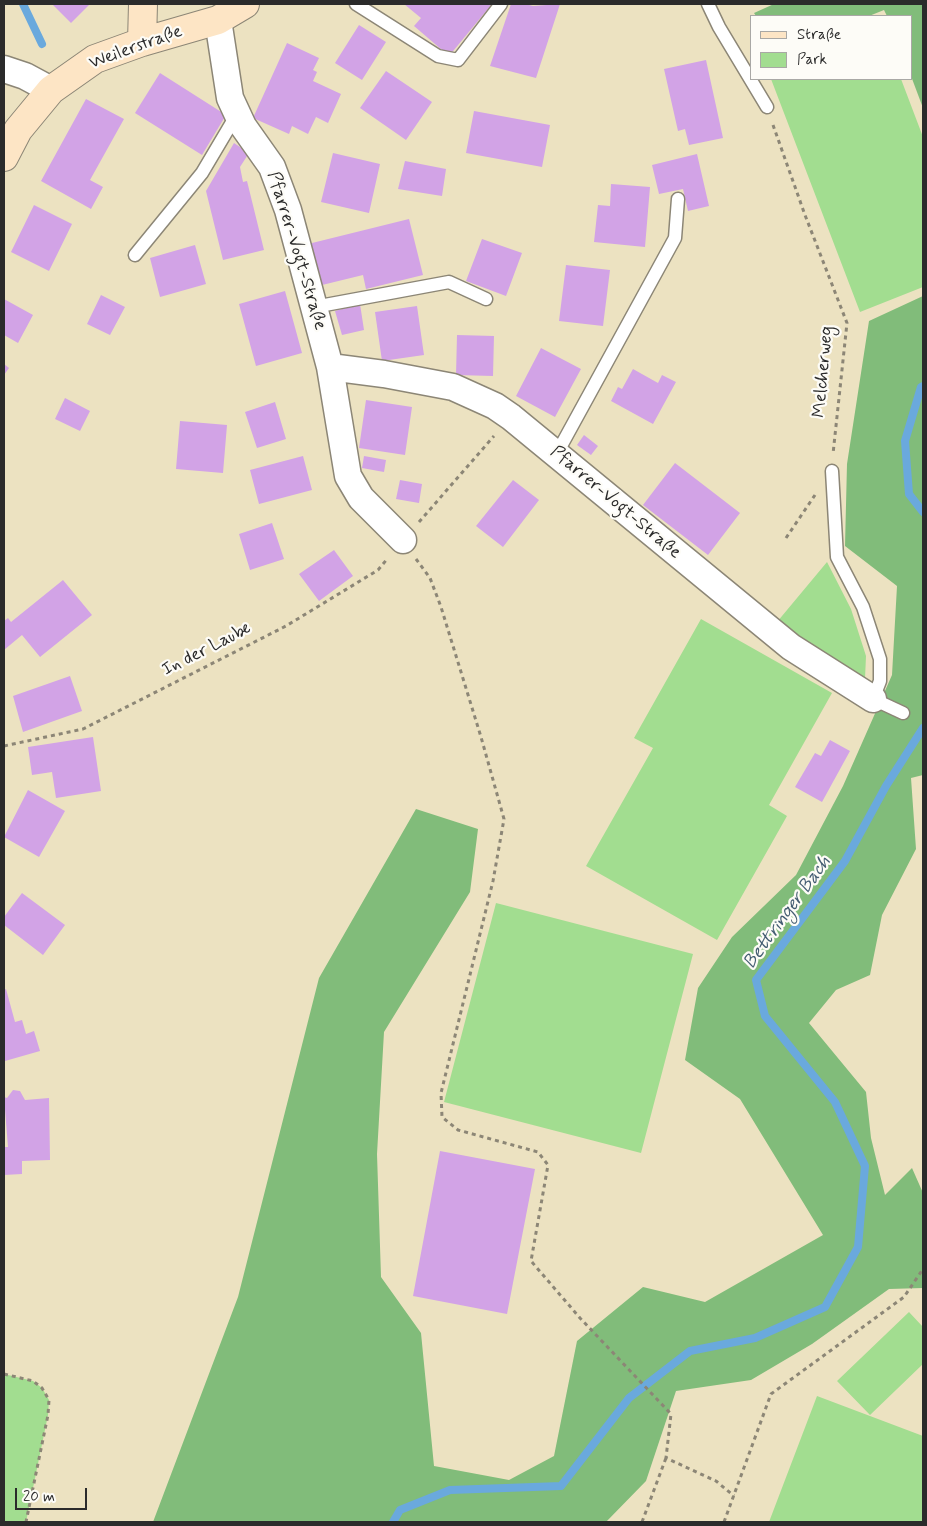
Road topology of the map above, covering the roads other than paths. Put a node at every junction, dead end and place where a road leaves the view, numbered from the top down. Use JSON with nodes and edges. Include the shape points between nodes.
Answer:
{"nodes":[{"id":1,"x":143,"y":4,"type":"edge"},
{"id":2,"x":245,"y":4,"type":"edge"},
{"id":3,"x":356,"y":4,"type":"edge"},
{"id":4,"x":501,"y":4,"type":"edge"},
{"id":5,"x":708,"y":4,"type":"edge"},
{"id":6,"x":218,"y":20,"type":"junction"},
{"id":7,"x":142,"y":42,"type":"junction"},
{"id":8,"x":4,"y":69,"type":"edge"},
{"id":9,"x":750,"y":79,"type":"edge"},
{"id":10,"x":750,"y":80,"type":"edge"},
{"id":11,"x":51,"y":90,"type":"junction"},
{"id":12,"x":767,"y":108,"type":"road end"},
{"id":13,"x":237,"y":114,"type":"junction"},
{"id":14,"x":4,"y":157,"type":"edge"},
{"id":15,"x":678,"y":199,"type":"dead end"},
{"id":16,"x":135,"y":255,"type":"dead end"},
{"id":17,"x":486,"y":299,"type":"dead end"},
{"id":18,"x":314,"y":307,"type":"junction"},
{"id":19,"x":330,"y":367,"type":"junction"},
{"id":20,"x":556,"y":455,"type":"junction"},
{"id":21,"x":832,"y":471,"type":"road end"},
{"id":22,"x":403,"y":540,"type":"road end"},
{"id":23,"x":873,"y":699,"type":"junction"},
{"id":24,"x":904,"y":713,"type":"dead end"}],
"edges":[{"from":1,"to":7,"type":"main road"},
{"from":2,"to":6,"type":"main road","name":"Weilerstraße"},
{"from":3,"to":4,"type":"lane","via":[[438,56],[458,60]]},
{"from":5,"to":9,"type":"lane"},
{"from":6,"to":7,"type":"main road","name":"Weilerstraße"},
{"from":6,"to":13,"type":"street","name":"Pfarrer-Vogt-Straße","via":[[230,98]]},
{"from":7,"to":11,"type":"main road","name":"Weilerstraße","via":[[95,59]]},
{"from":8,"to":11,"type":"street"},
{"from":10,"to":12,"type":"lane"},
{"from":11,"to":14,"type":"main road","name":"Weilerstraße","via":[[18,130]]},
{"from":13,"to":16,"type":"lane","via":[[202,173]]},
{"from":13,"to":18,"type":"street","name":"Pfarrer-Vogt-Straße","via":[[272,167],[288,210]]},
{"from":15,"to":20,"type":"lane","via":[[675,238]]},
{"from":17,"to":18,"type":"lane","via":[[449,282]]},
{"from":18,"to":19,"type":"street","name":"Pfarrer-Vogt-Straße"},
{"from":19,"to":20,"type":"street","name":"Pfarrer-Vogt-Straße","via":[[453,387],[511,416]]},
{"from":19,"to":22,"type":"street","name":"Pfarrer-Vogt-Straße","via":[[348,476],[360,498]]},
{"from":20,"to":23,"type":"street","name":"Pfarrer-Vogt-Straße","via":[[791,647]]},
{"from":21,"to":23,"type":"lane","via":[[837,557],[863,607],[880,659],[880,681]]},
{"from":23,"to":24,"type":"lane"}]}
